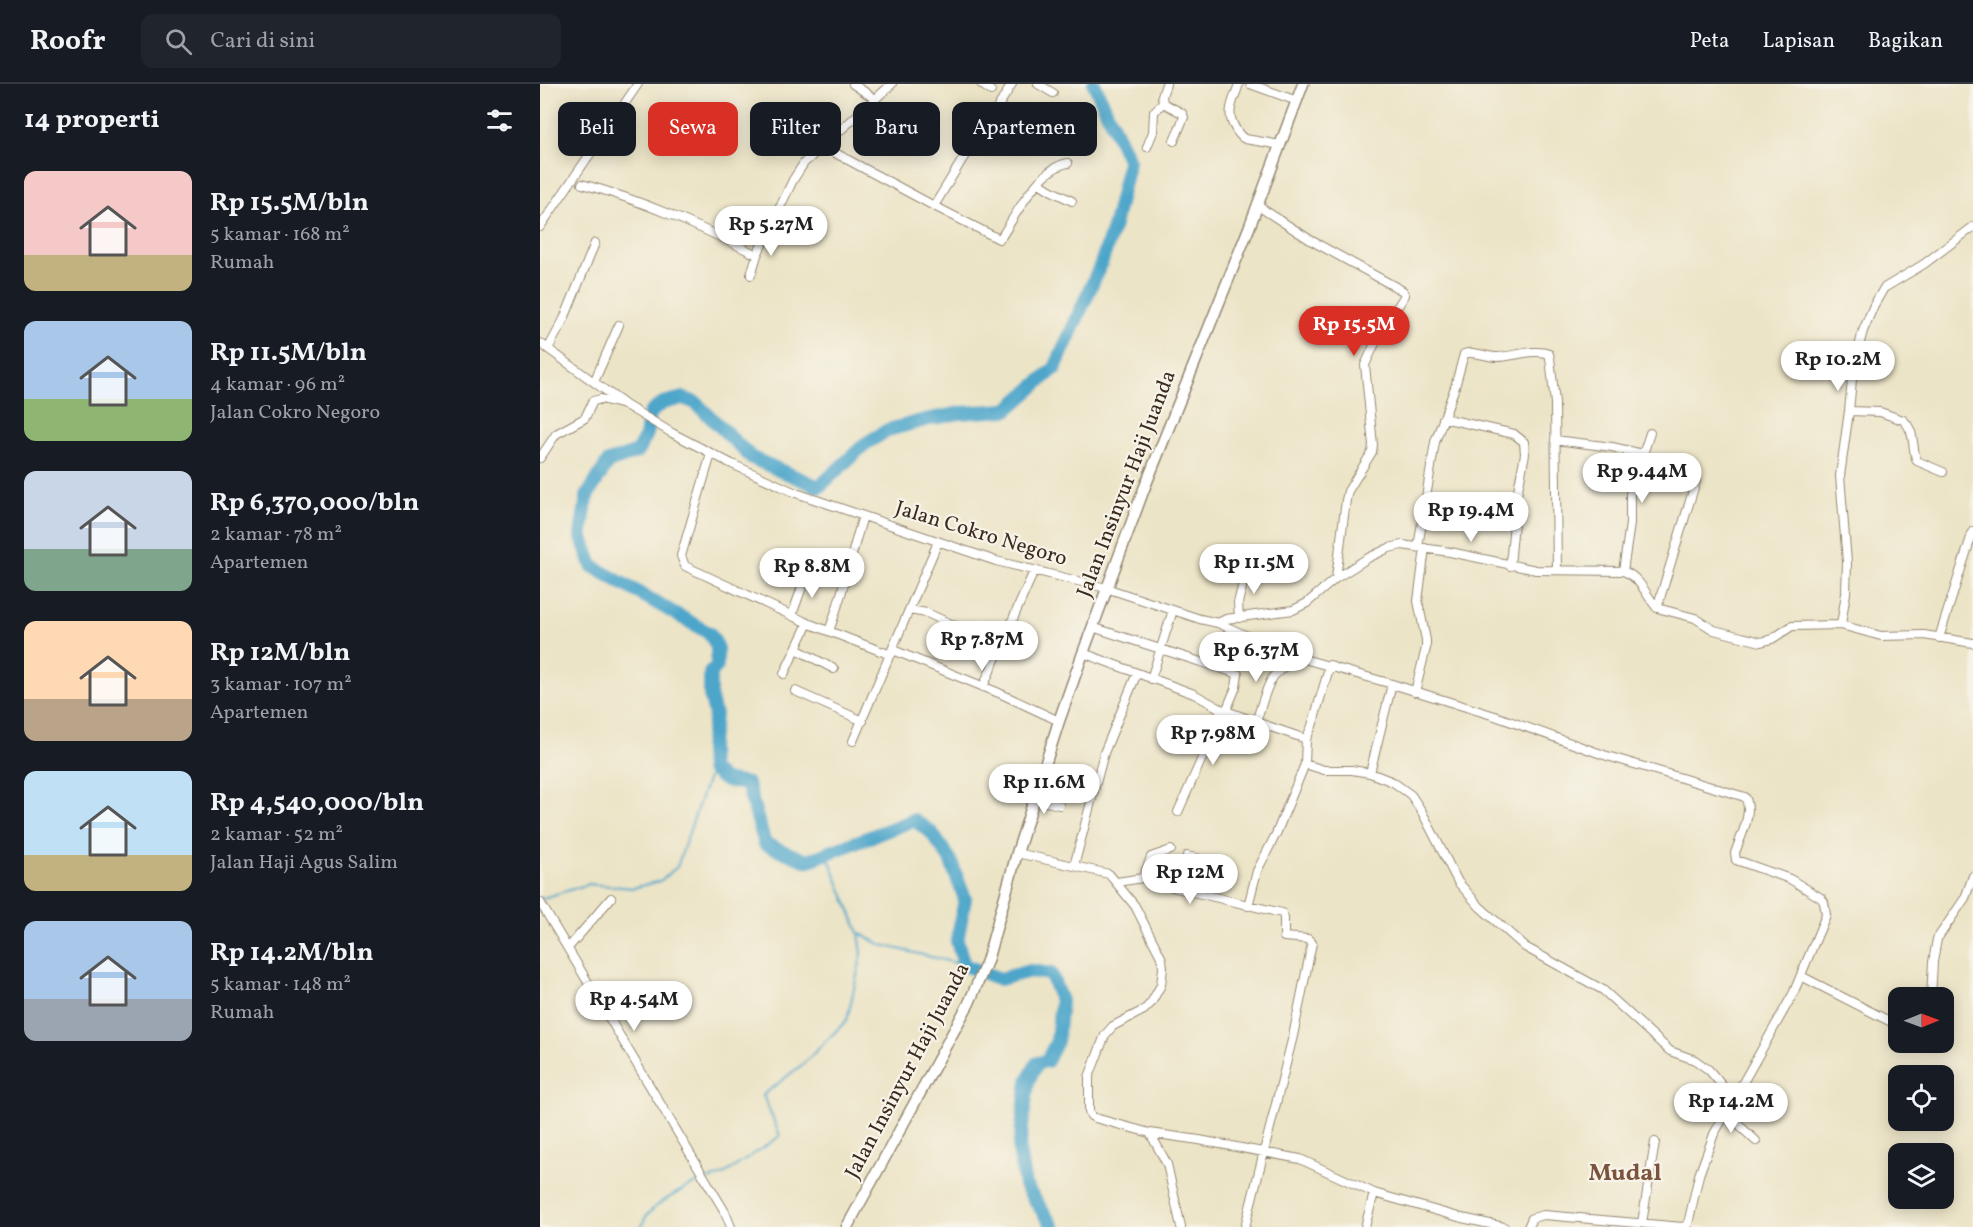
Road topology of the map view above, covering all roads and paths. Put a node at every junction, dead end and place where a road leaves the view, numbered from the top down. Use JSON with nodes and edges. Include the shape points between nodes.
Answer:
{"nodes":[{"id":1,"x":638,"y":84,"type":"edge"},
{"id":2,"x":853,"y":84,"type":"edge"},
{"id":3,"x":892,"y":84,"type":"edge"},
{"id":4,"x":981,"y":84,"type":"edge"},
{"id":5,"x":1012,"y":84,"type":"edge"},
{"id":6,"x":1038,"y":84,"type":"edge"},
{"id":7,"x":1166,"y":84,"type":"edge"},
{"id":8,"x":1239,"y":84,"type":"edge"},
{"id":9,"x":1250,"y":84,"type":"edge"},
{"id":10,"x":1303,"y":84,"type":"edge"},
{"id":11,"x":992,"y":91,"type":"dead end"},
{"id":12,"x":1053,"y":93,"type":"dead end"},
{"id":13,"x":875,"y":99,"type":"junction"},
{"id":14,"x":1297,"y":101,"type":"junction"},
{"id":15,"x":1163,"y":103,"type":"junction"},
{"id":16,"x":841,"y":131,"type":"edge"},
{"id":17,"x":1173,"y":141,"type":"dead end"},
{"id":18,"x":1281,"y":145,"type":"junction"},
{"id":19,"x":1148,"y":147,"type":"dead end"},
{"id":20,"x":813,"y":156,"type":"edge"},
{"id":21,"x":841,"y":156,"type":"edge"},
{"id":22,"x":1068,"y":163,"type":"dead end"},
{"id":23,"x":582,"y":183,"type":"dead end"},
{"id":24,"x":1039,"y":183,"type":"junction"},
{"id":25,"x":1072,"y":201,"type":"dead end"},
{"id":26,"x":934,"y":206,"type":"junction"},
{"id":27,"x":1258,"y":206,"type":"junction"},
{"id":28,"x":540,"y":227,"type":"edge"},
{"id":29,"x":1973,"y":227,"type":"edge"},
{"id":30,"x":595,"y":243,"type":"dead end"},
{"id":31,"x":757,"y":255,"type":"junction"},
{"id":32,"x":751,"y":275,"type":"dead end"},
{"id":33,"x":619,"y":326,"type":"dead end"},
{"id":34,"x":544,"y":346,"type":"edge"},
{"id":35,"x":594,"y":382,"type":"junction"},
{"id":36,"x":627,"y":406,"type":"junction"},
{"id":37,"x":1850,"y":411,"type":"junction"},
{"id":38,"x":1443,"y":418,"type":"junction"},
{"id":39,"x":1650,"y":433,"type":"dead end"},
{"id":40,"x":1555,"y":440,"type":"junction"},
{"id":41,"x":711,"y":454,"type":"junction"},
{"id":42,"x":1643,"y":454,"type":"junction"},
{"id":43,"x":540,"y":458,"type":"edge"},
{"id":44,"x":1943,"y":472,"type":"dead end"},
{"id":45,"x":1696,"y":481,"type":"dead end"},
{"id":46,"x":863,"y":516,"type":"junction"},
{"id":47,"x":1973,"y":531,"type":"edge"},
{"id":48,"x":938,"y":542,"type":"junction"},
{"id":49,"x":1422,"y":548,"type":"junction"},
{"id":50,"x":1510,"y":566,"type":"junction"},
{"id":51,"x":1557,"y":570,"type":"junction"},
{"id":52,"x":1034,"y":571,"type":"junction"},
{"id":53,"x":1246,"y":571,"type":"dead end"},
{"id":54,"x":1623,"y":571,"type":"junction"},
{"id":55,"x":807,"y":573,"type":"dead end"},
{"id":56,"x":1336,"y":578,"type":"junction"},
{"id":57,"x":1106,"y":588,"type":"junction"},
{"id":58,"x":1657,"y":608,"type":"junction"},
{"id":59,"x":909,"y":610,"type":"junction"},
{"id":60,"x":1173,"y":610,"type":"junction"},
{"id":61,"x":792,"y":615,"type":"junction"},
{"id":62,"x":1239,"y":618,"type":"junction"},
{"id":63,"x":808,"y":623,"type":"junction"},
{"id":64,"x":1218,"y":623,"type":"junction"},
{"id":65,"x":1841,"y":625,"type":"junction"},
{"id":66,"x":1092,"y":627,"type":"junction"},
{"id":67,"x":829,"y":631,"type":"junction"},
{"id":68,"x":966,"y":631,"type":"dead end"},
{"id":69,"x":1939,"y":638,"type":"junction"},
{"id":70,"x":1973,"y":644,"type":"edge"},
{"id":71,"x":795,"y":649,"type":"junction"},
{"id":72,"x":1160,"y":649,"type":"junction"},
{"id":73,"x":892,"y":652,"type":"junction"},
{"id":74,"x":1083,"y":653,"type":"junction"},
{"id":75,"x":1290,"y":654,"type":"junction"},
{"id":76,"x":1330,"y":666,"type":"junction"},
{"id":77,"x":834,"y":669,"type":"dead end"},
{"id":78,"x":1137,"y":673,"type":"junction"},
{"id":79,"x":784,"y":674,"type":"dead end"},
{"id":80,"x":1151,"y":680,"type":"junction"},
{"id":81,"x":1392,"y":684,"type":"junction"},
{"id":82,"x":983,"y":687,"type":"junction"},
{"id":83,"x":795,"y":691,"type":"dead end"},
{"id":84,"x":1414,"y":692,"type":"junction"},
{"id":85,"x":1224,"y":710,"type":"junction"},
{"id":86,"x":862,"y":721,"type":"junction"},
{"id":87,"x":1059,"y":721,"type":"junction"},
{"id":88,"x":1256,"y":722,"type":"junction"},
{"id":89,"x":1306,"y":739,"type":"junction"},
{"id":90,"x":853,"y":741,"type":"dead end"},
{"id":91,"x":1305,"y":764,"type":"junction"},
{"id":92,"x":1370,"y":773,"type":"junction"},
{"id":93,"x":1034,"y":799,"type":"junction"},
{"id":94,"x":1059,"y":805,"type":"dead end"},
{"id":95,"x":1178,"y":812,"type":"dead end"},
{"id":96,"x":1171,"y":850,"type":"dead end"},
{"id":97,"x":1017,"y":853,"type":"junction"},
{"id":98,"x":1200,"y":859,"type":"dead end"},
{"id":99,"x":1074,"y":866,"type":"junction"},
{"id":100,"x":1973,"y":876,"type":"edge"},
{"id":101,"x":1143,"y":878,"type":"junction"},
{"id":102,"x":1117,"y":882,"type":"junction"},
{"id":103,"x":1176,"y":888,"type":"junction"},
{"id":104,"x":612,"y":898,"type":"dead end"},
{"id":105,"x":540,"y":902,"type":"edge"},
{"id":106,"x":1248,"y":906,"type":"junction"},
{"id":107,"x":568,"y":948,"type":"junction"},
{"id":108,"x":1801,"y":976,"type":"junction"},
{"id":109,"x":1932,"y":987,"type":"edge"},
{"id":110,"x":1888,"y":1020,"type":"edge"},
{"id":111,"x":1730,"y":1107,"type":"junction"},
{"id":112,"x":1150,"y":1133,"type":"junction"},
{"id":113,"x":1756,"y":1141,"type":"dead end"},
{"id":114,"x":1655,"y":1142,"type":"dead end"},
{"id":115,"x":1263,"y":1151,"type":"junction"},
{"id":116,"x":1374,"y":1193,"type":"junction"},
{"id":117,"x":1642,"y":1223,"type":"junction"},
{"id":118,"x":1248,"y":1226,"type":"edge"},
{"id":119,"x":1688,"y":1226,"type":"edge"},
{"id":120,"x":731,"y":1227,"type":"edge"},
{"id":121,"x":847,"y":1227,"type":"edge"},
{"id":122,"x":1181,"y":1227,"type":"edge"},
{"id":123,"x":1365,"y":1227,"type":"edge"},
{"id":124,"x":1504,"y":1227,"type":"edge"},
{"id":125,"x":1528,"y":1227,"type":"edge"}],
"edges":[{"from":1,"to":28,"type":"street"},
{"from":2,"to":13,"type":"street"},
{"from":3,"to":13,"type":"street"},
{"from":4,"to":11,"type":"street"},
{"from":5,"to":26,"type":"street"},
{"from":6,"to":12,"type":"street"},
{"from":7,"to":15,"type":"street"},
{"from":8,"to":18,"type":"street","via":[[1229,114],[1240,136]]},
{"from":9,"to":14,"type":"street"},
{"from":10,"to":14,"type":"main road","name":"Jalan Insinyur Haji Juanda"},
{"from":13,"to":16,"type":"street"},
{"from":14,"to":18,"type":"main road","name":"Jalan Insinyur Haji Juanda"},
{"from":15,"to":17,"type":"street","via":[[1184,114]]},
{"from":15,"to":19,"type":"street","via":[[1154,112]]},
{"from":18,"to":27,"type":"main road","name":"Jalan Insinyur Haji Juanda"},
{"from":20,"to":31,"type":"street","via":[[798,171]]},
{"from":21,"to":26,"type":"street"},
{"from":22,"to":24,"type":"street","via":[[1055,167]]},
{"from":23,"to":31,"type":"street","via":[[615,193]]},
{"from":24,"to":25,"type":"street"},
{"from":24,"to":26,"type":"street","via":[[999,238]]},
{"from":27,"to":56,"type":"street","via":[[1406,295],[1365,365],[1373,445],[1348,491]]},
{"from":27,"to":57,"type":"main road","name":"Jalan Insinyur Haji Juanda"},
{"from":29,"to":37,"type":"street","via":[[1880,292],[1855,358]]},
{"from":30,"to":34,"type":"street","via":[[564,319]]},
{"from":31,"to":32,"type":"street"},
{"from":33,"to":35,"type":"street"},
{"from":34,"to":35,"type":"street","name":"Jalan Cokro Negoro"},
{"from":35,"to":36,"type":"street","name":"Jalan Cokro Negoro"},
{"from":36,"to":41,"type":"street","name":"Jalan Cokro Negoro"},
{"from":36,"to":43,"type":"street","via":[[601,399],[593,401],[585,418],[556,434]]},
{"from":37,"to":44,"type":"street","via":[[1880,412],[1903,420],[1913,435],[1917,461]]},
{"from":37,"to":65,"type":"street","via":[[1840,477],[1847,562]]},
{"from":38,"to":40,"type":"street","via":[[1466,353],[1495,357],[1541,352],[1549,354],[1551,362]]},
{"from":38,"to":49,"type":"street","via":[[1434,442]]},
{"from":38,"to":50,"type":"street","via":[[1514,434],[1524,442]]},
{"from":39,"to":42,"type":"street"},
{"from":40,"to":42,"type":"street"},
{"from":40,"to":51,"type":"street"},
{"from":41,"to":46,"type":"street","name":"Jalan Cokro Negoro","via":[[796,493]]},
{"from":41,"to":61,"type":"street","via":[[683,550],[683,564]]},
{"from":42,"to":54,"type":"street","via":[[1630,494]]},
{"from":45,"to":58,"type":"street"},
{"from":46,"to":48,"type":"street","name":"Jalan Cokro Negoro"},
{"from":46,"to":67,"type":"street"},
{"from":47,"to":69,"type":"street"},
{"from":48,"to":52,"type":"street","name":"Jalan Cokro Negoro"},
{"from":48,"to":59,"type":"street"},
{"from":49,"to":50,"type":"street","name":"Jalan Cokro Negoro"},
{"from":49,"to":56,"type":"street","name":"Jalan Cokro Negoro","via":[[1389,548]]},
{"from":49,"to":84,"type":"street","via":[[1418,601],[1426,648]]},
{"from":50,"to":51,"type":"street","name":"Jalan Cokro Negoro"},
{"from":51,"to":54,"type":"street","name":"Jalan Cokro Negoro"},
{"from":52,"to":57,"type":"street","name":"Jalan Cokro Negoro"},
{"from":52,"to":82,"type":"street"},
{"from":53,"to":62,"type":"street","via":[[1238,603]]},
{"from":54,"to":58,"type":"street","via":[[1640,581]]},
{"from":55,"to":61,"type":"street"},
{"from":56,"to":62,"type":"street","name":"Jalan Cokro Negoro","via":[[1293,610]]},
{"from":57,"to":60,"type":"street","name":"Jalan Cokro Negoro"},
{"from":57,"to":66,"type":"main road","name":"Jalan Insinyur Haji Juanda"},
{"from":58,"to":65,"type":"street","via":[[1695,618],[1714,630],[1761,642],[1792,626]]},
{"from":59,"to":68,"type":"street","via":[[927,613]]},
{"from":59,"to":73,"type":"street"},
{"from":60,"to":64,"type":"street","name":"Jalan Cokro Negoro"},
{"from":60,"to":72,"type":"street"},
{"from":61,"to":63,"type":"street"},
{"from":62,"to":64,"type":"street","name":"Jalan Cokro Negoro"},
{"from":63,"to":67,"type":"street"},
{"from":63,"to":71,"type":"street"},
{"from":64,"to":75,"type":"street"},
{"from":65,"to":69,"type":"street","via":[[1881,636]]},
{"from":66,"to":72,"type":"street"},
{"from":66,"to":74,"type":"main road","name":"Jalan Insinyur Haji Juanda"},
{"from":67,"to":73,"type":"street"},
{"from":69,"to":70,"type":"street"},
{"from":71,"to":77,"type":"street"},
{"from":71,"to":79,"type":"street"},
{"from":72,"to":80,"type":"street"},
{"from":72,"to":85,"type":"street","via":[[1238,674]]},
{"from":73,"to":82,"type":"street"},
{"from":73,"to":86,"type":"street"},
{"from":74,"to":78,"type":"street"},
{"from":74,"to":87,"type":"main road","name":"Jalan Insinyur Haji Juanda"},
{"from":75,"to":76,"type":"street"},
{"from":75,"to":88,"type":"street","via":[[1289,661],[1273,677]]},
{"from":76,"to":81,"type":"street"},
{"from":76,"to":89,"type":"street"},
{"from":78,"to":80,"type":"street"},
{"from":78,"to":99,"type":"street","via":[[1104,753]]},
{"from":80,"to":85,"type":"street","via":[[1194,694]]},
{"from":81,"to":84,"type":"street"},
{"from":81,"to":92,"type":"street"},
{"from":82,"to":87,"type":"street"},
{"from":83,"to":86,"type":"street"},
{"from":84,"to":108,"type":"street","via":[[1745,797],[1748,812],[1736,860],[1790,879],[1821,898],[1826,908],[1826,919]]},
{"from":85,"to":88,"type":"street"},
{"from":85,"to":95,"type":"street"},
{"from":86,"to":90,"type":"street"},
{"from":87,"to":93,"type":"main road","name":"Jalan Insinyur Haji Juanda"},
{"from":88,"to":89,"type":"street"},
{"from":89,"to":91,"type":"street"},
{"from":91,"to":92,"type":"street","via":[[1324,770]]},
{"from":91,"to":106,"type":"street","via":[[1257,871]]},
{"from":92,"to":111,"type":"street","via":[[1411,795],[1458,882],[1488,915],[1530,951],[1603,990],[1670,1051],[1709,1070],[1725,1089]]},
{"from":93,"to":94,"type":"street"},
{"from":93,"to":97,"type":"main road","name":"Jalan Insinyur Haji Juanda"},
{"from":96,"to":101,"type":"street","via":[[1151,857]]},
{"from":97,"to":99,"type":"street"},
{"from":97,"to":121,"type":"main road","name":"Jalan Insinyur Haji Juanda","via":[[979,981]]},
{"from":98,"to":103,"type":"street","via":[[1187,856]]},
{"from":99,"to":102,"type":"street","via":[[1104,872]]},
{"from":100,"to":109,"type":"street","via":[[1965,898],[1937,939]]},
{"from":101,"to":102,"type":"street"},
{"from":101,"to":103,"type":"street"},
{"from":102,"to":112,"type":"street","via":[[1135,906],[1158,950],[1162,977],[1157,994],[1144,1010],[1113,1026],[1105,1035],[1089,1077],[1089,1111],[1095,1118]]},
{"from":103,"to":106,"type":"street"},
{"from":104,"to":107,"type":"street"},
{"from":105,"to":107,"type":"street"},
{"from":106,"to":115,"type":"street","via":[[1282,913],[1284,937],[1308,939],[1312,943]]},
{"from":107,"to":120,"type":"street"},
{"from":108,"to":110,"type":"street"},
{"from":108,"to":111,"type":"street"},
{"from":111,"to":113,"type":"street","via":[[1742,1128]]},
{"from":111,"to":119,"type":"street","via":[[1707,1151]]},
{"from":112,"to":115,"type":"street"},
{"from":112,"to":122,"type":"street","via":[[1167,1164]]},
{"from":114,"to":117,"type":"street"},
{"from":115,"to":116,"type":"street","via":[[1311,1162]]},
{"from":115,"to":118,"type":"street"},
{"from":116,"to":123,"type":"street"},
{"from":116,"to":124,"type":"street"},
{"from":117,"to":119,"type":"street"},
{"from":117,"to":125,"type":"street","via":[[1544,1215],[1532,1218]]}]}
